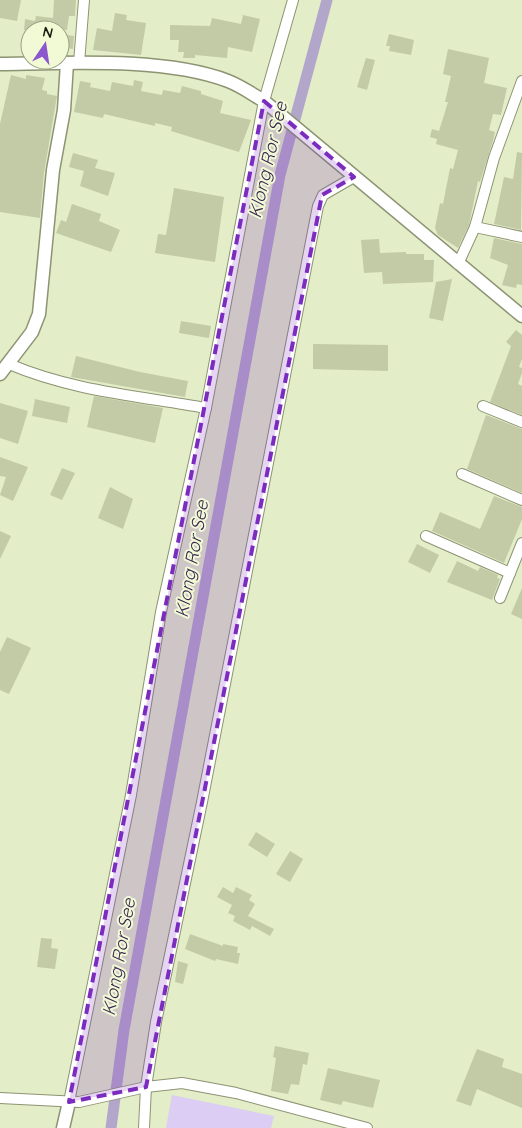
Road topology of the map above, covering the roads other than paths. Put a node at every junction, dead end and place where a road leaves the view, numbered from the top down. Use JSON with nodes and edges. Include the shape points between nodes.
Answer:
{"nodes":[{"id":1,"x":84,"y":0,"type":"edge"},
{"id":2,"x":293,"y":0,"type":"edge"},
{"id":3,"x":73,"y":63,"type":"junction"},
{"id":4,"x":0,"y":64,"type":"edge"},
{"id":5,"x":521,"y":85,"type":"edge"},
{"id":6,"x":264,"y":101,"type":"junction"},
{"id":7,"x":354,"y":176,"type":"junction"},
{"id":8,"x":475,"y":227,"type":"junction"},
{"id":9,"x":522,"y":237,"type":"edge"},
{"id":10,"x":458,"y":264,"type":"junction"},
{"id":11,"x":522,"y":316,"type":"edge"},
{"id":12,"x":9,"y":364,"type":"junction"},
{"id":13,"x":0,"y":374,"type":"edge"},
{"id":14,"x":482,"y":406,"type":"dead end"},
{"id":15,"x":206,"y":408,"type":"junction"},
{"id":16,"x":522,"y":422,"type":"edge"},
{"id":17,"x":462,"y":474,"type":"dead end"},
{"id":18,"x":522,"y":500,"type":"edge"},
{"id":19,"x":426,"y":536,"type":"dead end"},
{"id":20,"x":521,"y":547,"type":"edge"},
{"id":21,"x":510,"y":573,"type":"junction"},
{"id":22,"x":500,"y":598,"type":"dead end"},
{"id":23,"x":143,"y":1088,"type":"junction"},
{"id":24,"x":0,"y":1098,"type":"edge"},
{"id":25,"x":74,"y":1102,"type":"junction"},
{"id":26,"x":63,"y":1128,"type":"edge"},
{"id":27,"x":144,"y":1128,"type":"edge"},
{"id":28,"x":367,"y":1128,"type":"edge"}],
"edges":[{"from":1,"to":3,"type":"street"},
{"from":2,"to":6,"type":"street"},
{"from":3,"to":4,"type":"street"},
{"from":3,"to":6,"type":"street","via":[[171,68],[202,74],[234,84]]},
{"from":3,"to":12,"type":"street","via":[[53,170],[39,314],[32,332]]},
{"from":5,"to":8,"type":"street","via":[[494,158]]},
{"from":6,"to":7,"type":"street"},
{"from":6,"to":15,"type":"street"},
{"from":7,"to":10,"type":"street"},
{"from":7,"to":23,"type":"street","via":[[323,194],[318,206]]},
{"from":8,"to":9,"type":"street"},
{"from":8,"to":10,"type":"street"},
{"from":10,"to":11,"type":"street"},
{"from":12,"to":13,"type":"street"},
{"from":12,"to":15,"type":"street","via":[[42,376],[115,394]]},
{"from":14,"to":16,"type":"street"},
{"from":15,"to":25,"type":"street","via":[[161,612]]},
{"from":17,"to":18,"type":"street"},
{"from":19,"to":21,"type":"street"},
{"from":20,"to":21,"type":"street"},
{"from":21,"to":22,"type":"street"},
{"from":23,"to":25,"type":"street"},
{"from":23,"to":27,"type":"street"},
{"from":23,"to":28,"type":"street","via":[[166,1084],[200,1085]]},
{"from":24,"to":25,"type":"street"},
{"from":25,"to":26,"type":"street"}]}
